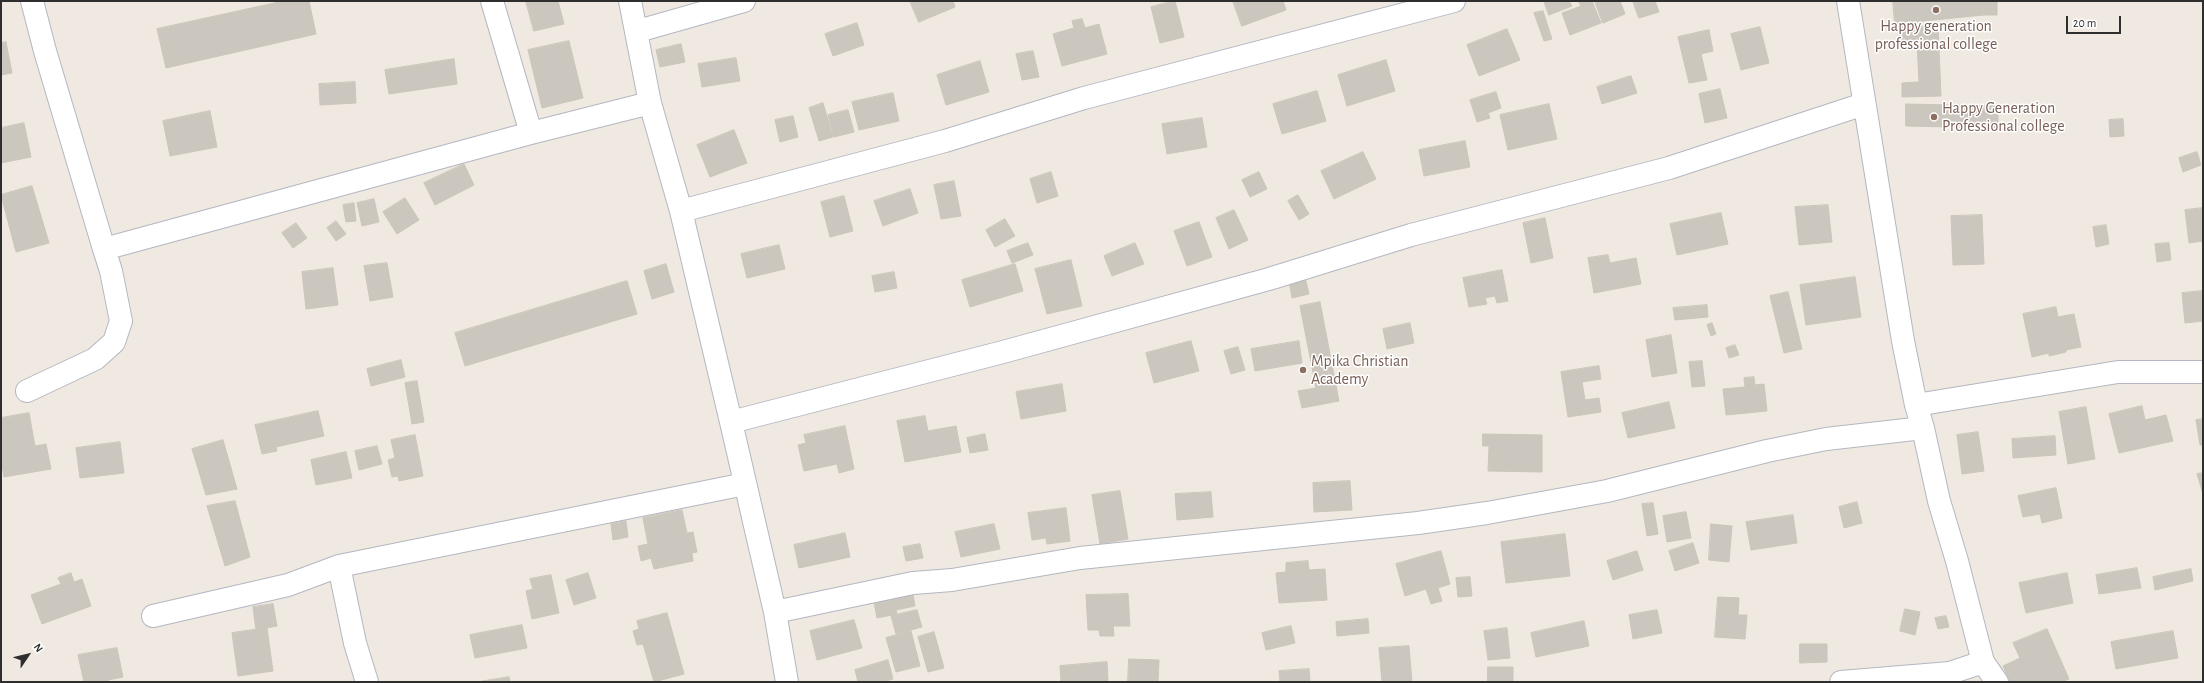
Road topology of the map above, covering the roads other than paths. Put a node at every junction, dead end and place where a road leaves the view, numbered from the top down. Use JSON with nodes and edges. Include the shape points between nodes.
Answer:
{"nodes":[{"id":1,"x":32,"y":1,"type":"edge"},
{"id":2,"x":492,"y":1,"type":"edge"},
{"id":3,"x":630,"y":1,"type":"edge"},
{"id":4,"x":744,"y":1,"type":"edge"},
{"id":5,"x":1454,"y":1,"type":"edge"},
{"id":6,"x":1848,"y":1,"type":"edge"},
{"id":7,"x":638,"y":31,"type":"junction"},
{"id":8,"x":650,"y":103,"type":"junction"},
{"id":9,"x":1864,"y":104,"type":"junction"},
{"id":10,"x":531,"y":133,"type":"junction"},
{"id":11,"x":681,"y":211,"type":"junction"},
{"id":12,"x":104,"y":250,"type":"junction"},
{"id":13,"x":2203,"y":372,"type":"edge"},
{"id":14,"x":27,"y":391,"type":"dead end"},
{"id":15,"x":1916,"y":405,"type":"junction"},
{"id":16,"x":731,"y":422,"type":"junction"},
{"id":17,"x":1923,"y":428,"type":"junction"},
{"id":18,"x":745,"y":484,"type":"junction"},
{"id":19,"x":339,"y":566,"type":"junction"},
{"id":20,"x":775,"y":612,"type":"junction"},
{"id":21,"x":153,"y":616,"type":"dead end"},
{"id":22,"x":1983,"y":662,"type":"junction"},
{"id":23,"x":366,"y":682,"type":"edge"},
{"id":24,"x":788,"y":682,"type":"edge"},
{"id":25,"x":1840,"y":682,"type":"edge"},
{"id":26,"x":1997,"y":682,"type":"edge"}],
"edges":[{"from":1,"to":12,"type":"street"},
{"from":2,"to":10,"type":"street"},
{"from":3,"to":7,"type":"street"},
{"from":4,"to":7,"type":"street"},
{"from":5,"to":11,"type":"street","via":[[1084,98],[945,140]]},
{"from":6,"to":9,"type":"street"},
{"from":7,"to":8,"type":"street"},
{"from":8,"to":10,"type":"street"},
{"from":8,"to":11,"type":"street"},
{"from":9,"to":15,"type":"street"},
{"from":9,"to":16,"type":"street","via":[[1669,168],[1411,235],[1269,279],[1018,348]]},
{"from":10,"to":12,"type":"street"},
{"from":11,"to":16,"type":"street"},
{"from":12,"to":14,"type":"street","via":[[121,321],[114,342],[95,359]]},
{"from":13,"to":15,"type":"street","via":[[2118,372]]},
{"from":15,"to":17,"type":"street"},
{"from":16,"to":18,"type":"street"},
{"from":17,"to":20,"type":"street","via":[[1826,439],[1607,491],[1487,513],[1418,523],[1080,558],[952,580],[913,584]]},
{"from":17,"to":22,"type":"street","via":[[1939,501]]},
{"from":18,"to":19,"type":"street"},
{"from":18,"to":20,"type":"street"},
{"from":19,"to":21,"type":"street","via":[[288,585]]},
{"from":19,"to":23,"type":"street"},
{"from":20,"to":24,"type":"street"},
{"from":22,"to":25,"type":"street","via":[[1950,673]]},
{"from":22,"to":26,"type":"street"}]}
